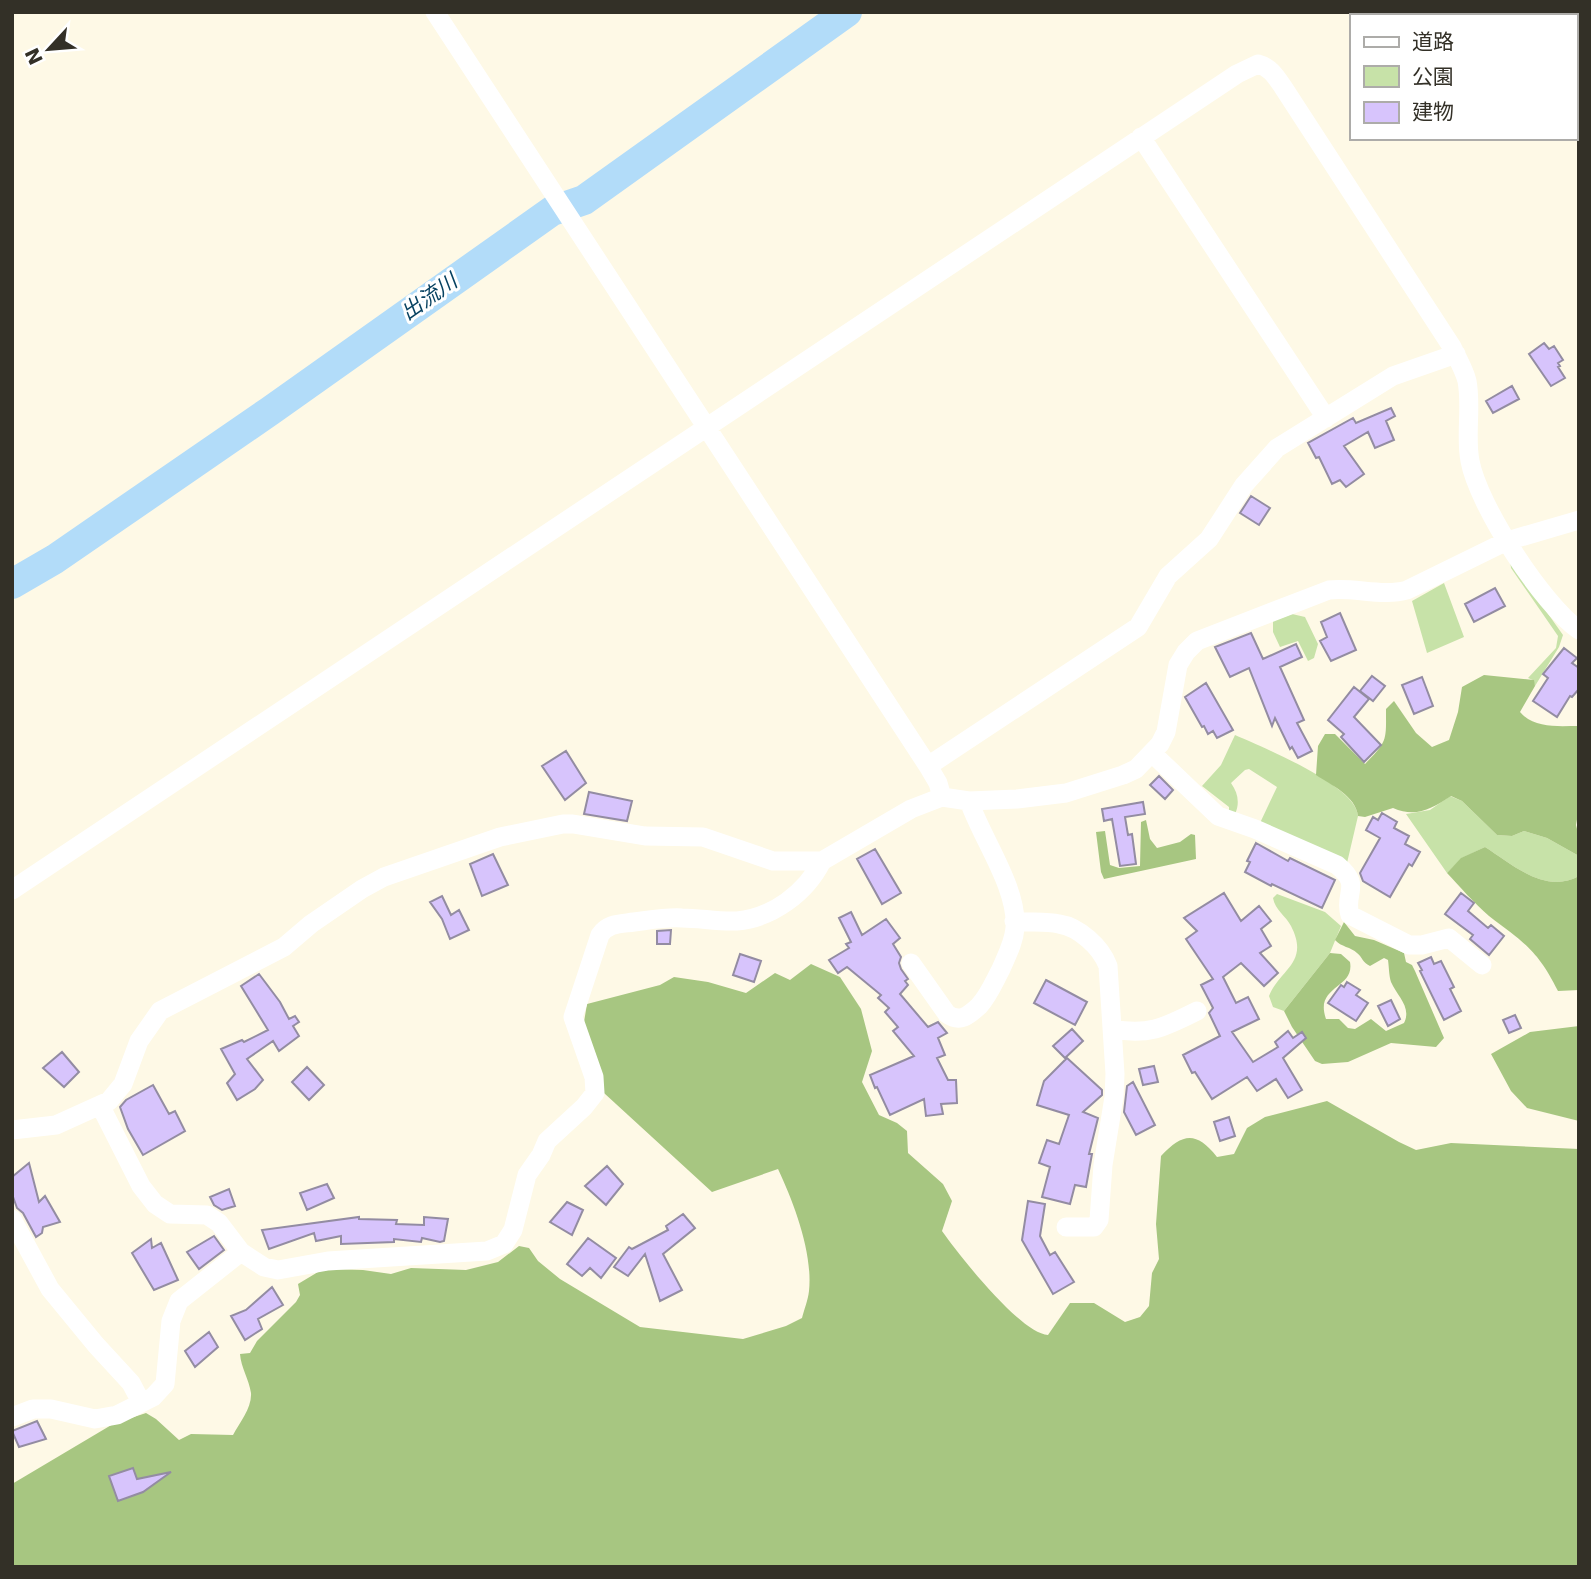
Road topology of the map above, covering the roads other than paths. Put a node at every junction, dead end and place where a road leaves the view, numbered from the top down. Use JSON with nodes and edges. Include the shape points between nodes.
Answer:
{"nodes":[{"id":1,"x":435,"y":12,"type":"edge"},
{"id":2,"x":1141,"y":137,"type":"junction"},
{"id":3,"x":1455,"y":354,"type":"junction"},
{"id":4,"x":1326,"y":418,"type":"junction"},
{"id":5,"x":708,"y":426,"type":"junction"},
{"id":6,"x":1579,"y":520,"type":"edge"},
{"id":7,"x":1507,"y":541,"type":"junction"},
{"id":8,"x":1579,"y":630,"type":"edge"},
{"id":9,"x":1153,"y":754,"type":"junction"},
{"id":10,"x":928,"y":766,"type":"junction"},
{"id":11,"x":942,"y":797,"type":"junction"},
{"id":12,"x":969,"y":801,"type":"junction"},
{"id":13,"x":822,"y":861,"type":"junction"},
{"id":14,"x":12,"y":890,"type":"edge"},
{"id":15,"x":1014,"y":921,"type":"junction"},
{"id":16,"x":911,"y":963,"type":"dead end"},
{"id":17,"x":1482,"y":965,"type":"dead end"},
{"id":18,"x":1197,"y":1011,"type":"dead end"},
{"id":19,"x":1112,"y":1029,"type":"junction"},
{"id":20,"x":100,"y":1105,"type":"junction"},
{"id":21,"x":12,"y":1130,"type":"edge"},
{"id":22,"x":12,"y":1219,"type":"edge"},
{"id":23,"x":1066,"y":1227,"type":"dead end"},
{"id":24,"x":241,"y":1252,"type":"junction"},
{"id":25,"x":141,"y":1402,"type":"junction"},
{"id":26,"x":12,"y":1417,"type":"edge"}],
"edges":[{"from":1,"to":5,"type":"street"},
{"from":2,"to":3,"type":"street","via":[[1237,74],[1265,65]]},
{"from":2,"to":4,"type":"street"},
{"from":2,"to":5,"type":"street"},
{"from":3,"to":4,"type":"street","via":[[1393,376]]},
{"from":3,"to":7,"type":"street","via":[[1467,382],[1470,462],[1482,498]]},
{"from":4,"to":10,"type":"street","via":[[1277,448],[1244,485],[1209,539],[1168,576],[1138,627]]},
{"from":5,"to":10,"type":"street"},
{"from":5,"to":14,"type":"street"},
{"from":6,"to":7,"type":"street"},
{"from":7,"to":8,"type":"street","via":[[1545,596]]},
{"from":7,"to":9,"type":"street","via":[[1407,590],[1329,590],[1197,641],[1178,664],[1166,732]]},
{"from":9,"to":12,"type":"street","via":[[1123,775],[1066,793]]},
{"from":9,"to":17,"type":"street","via":[[1218,816],[1255,828],[1345,871],[1352,890],[1350,915],[1409,945],[1449,938]]},
{"from":10,"to":11,"type":"street"},
{"from":11,"to":12,"type":"street"},
{"from":11,"to":13,"type":"street","via":[[911,809]]},
{"from":12,"to":15,"type":"street","via":[[1010,895]]},
{"from":13,"to":20,"type":"street","via":[[773,861],[703,837],[645,836],[573,824],[500,837],[384,877],[284,947],[160,1011],[139,1041],[123,1083]]},
{"from":13,"to":24,"type":"street","via":[[790,900],[757,917],[737,921],[662,919],[604,929],[573,1017],[595,1093],[547,1141],[527,1175],[513,1230],[504,1244],[487,1251],[328,1261],[278,1270]]},
{"from":15,"to":16,"type":"street","via":[[1011,945],[991,990],[962,1019],[947,1014]]},
{"from":15,"to":19,"type":"street","via":[[1062,924],[1099,950],[1108,966]]},
{"from":18,"to":19,"type":"street","via":[[1150,1032]]},
{"from":19,"to":23,"type":"street","via":[[1114,1097],[1099,1220],[1094,1227]]},
{"from":20,"to":21,"type":"street","via":[[56,1125]]},
{"from":20,"to":24,"type":"street","via":[[155,1204],[170,1214],[207,1215]]},
{"from":22,"to":25,"type":"street","via":[[50,1289],[131,1383]]},
{"from":24,"to":25,"type":"street","via":[[179,1301],[171,1321],[165,1384]]},
{"from":25,"to":26,"type":"street","via":[[117,1415],[95,1419],[51,1409],[33,1409]]}]}
